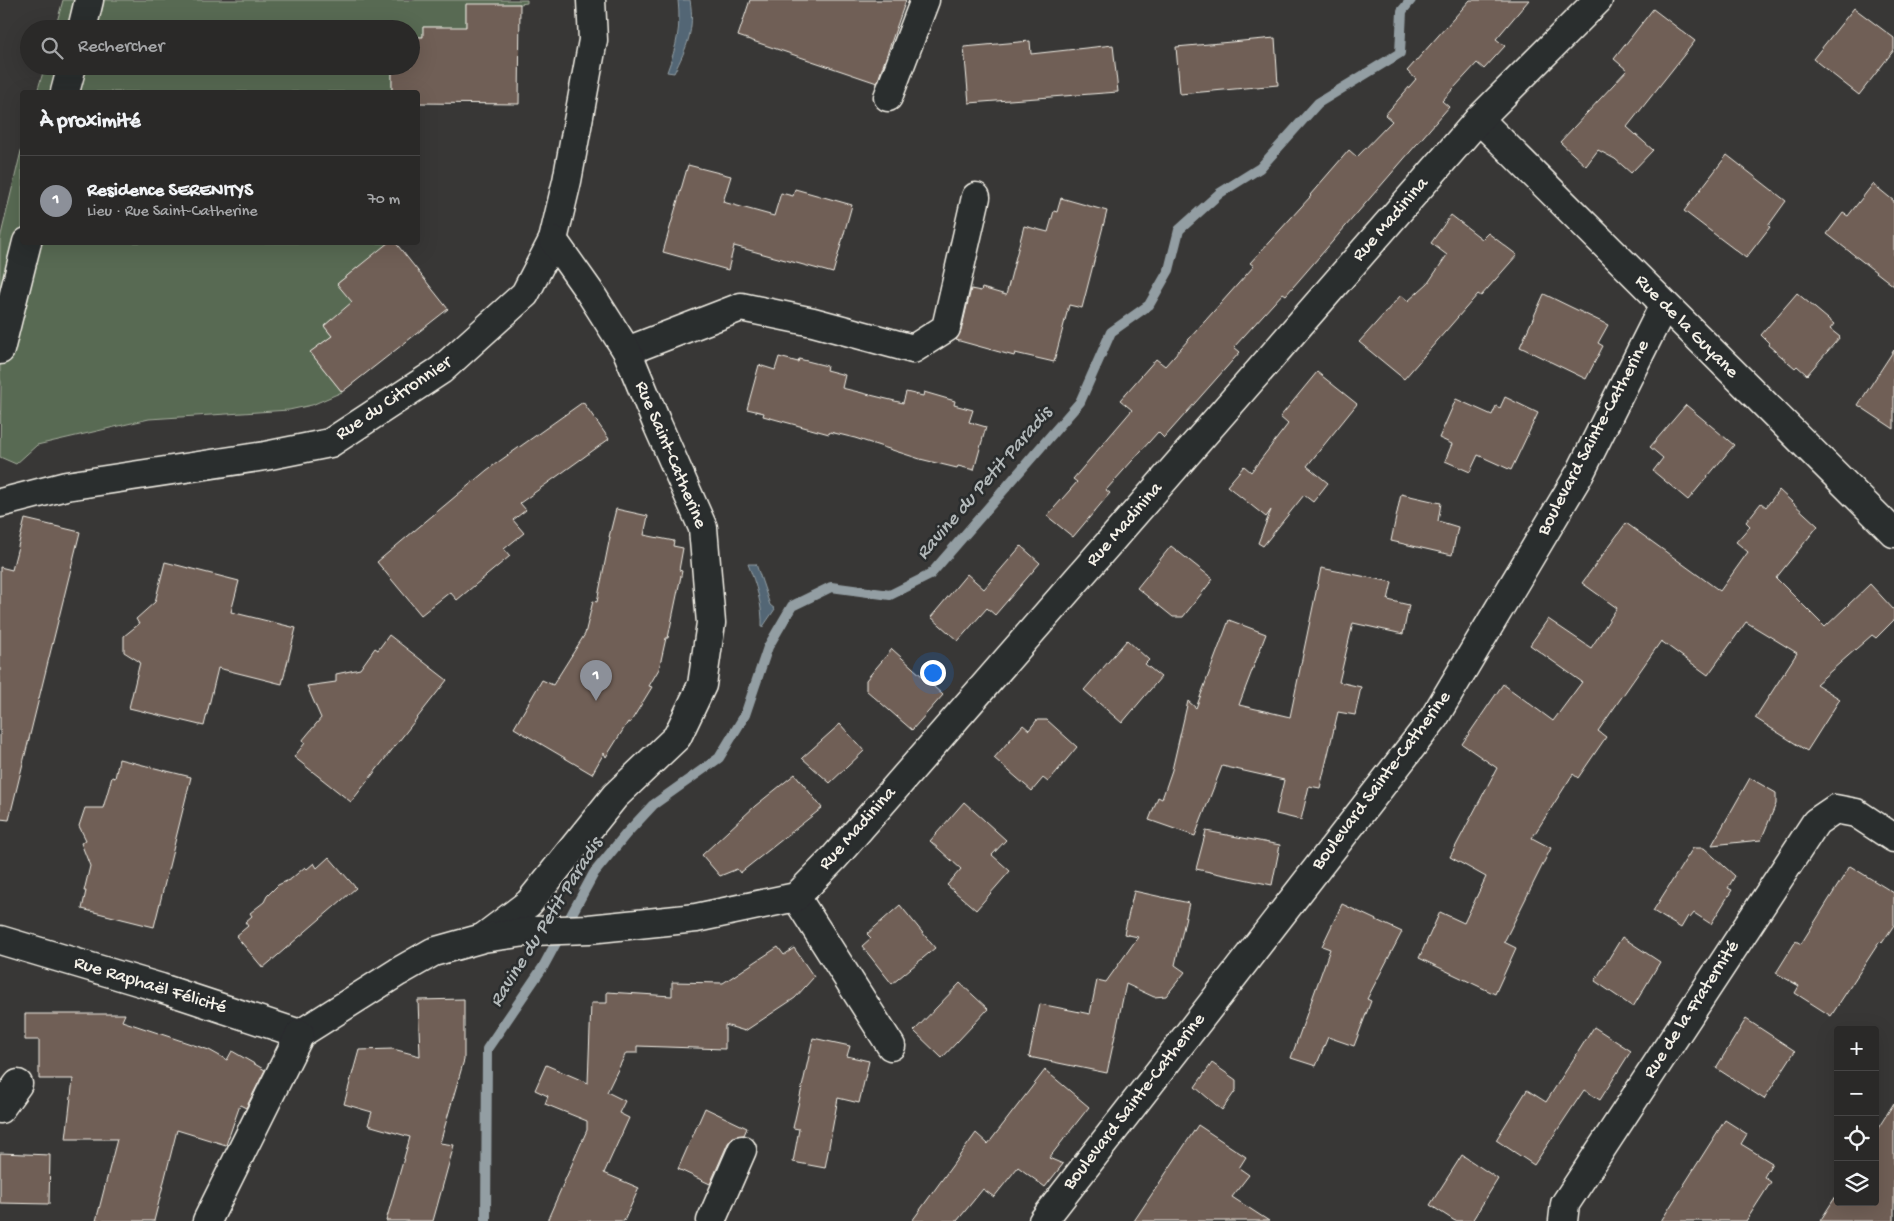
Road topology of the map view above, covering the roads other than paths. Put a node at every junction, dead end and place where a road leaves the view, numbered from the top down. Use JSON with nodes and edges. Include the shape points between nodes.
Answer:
{"nodes":[{"id":1,"x":89,"y":0,"type":"edge"},
{"id":2,"x":591,"y":0,"type":"edge"},
{"id":3,"x":925,"y":0,"type":"edge"},
{"id":4,"x":1598,"y":0,"type":"edge"},
{"id":5,"x":84,"y":20,"type":"edge"},
{"id":6,"x":70,"y":75,"type":"edge"},
{"id":7,"x":66,"y":90,"type":"edge"},
{"id":8,"x":888,"y":98,"type":"dead end"},
{"id":9,"x":1480,"y":119,"type":"junction"},
{"id":10,"x":976,"y":197,"type":"dead end"},
{"id":11,"x":553,"y":240,"type":"junction"},
{"id":12,"x":26,"y":245,"type":"edge"},
{"id":13,"x":1664,"y":305,"type":"junction"},
{"id":14,"x":0,"y":350,"type":"edge"},
{"id":15,"x":627,"y":351,"type":"junction"},
{"id":16,"x":0,"y":502,"type":"edge"},
{"id":17,"x":1894,"y":533,"type":"edge"},
{"id":18,"x":1894,"y":838,"type":"edge"},
{"id":19,"x":796,"y":897,"type":"junction"},
{"id":20,"x":483,"y":938,"type":"junction"},
{"id":21,"x":0,"y":940,"type":"edge"},
{"id":22,"x":300,"y":1034,"type":"junction"},
{"id":23,"x":891,"y":1046,"type":"dead end"},
{"id":24,"x":18,"y":1084,"type":"dead end"},
{"id":25,"x":0,"y":1109,"type":"edge"},
{"id":26,"x":742,"y":1150,"type":"dead end"},
{"id":27,"x":207,"y":1221,"type":"edge"},
{"id":28,"x":711,"y":1221,"type":"edge"},
{"id":29,"x":1043,"y":1221,"type":"edge"},
{"id":30,"x":1563,"y":1221,"type":"edge"}],
"edges":[{"from":1,"to":5,"type":"street"},
{"from":2,"to":11,"type":"street","name":"Rue du Citronnier","via":[[593,40]]},
{"from":3,"to":8,"type":"street"},
{"from":4,"to":9,"type":"street","name":"Rue Madinina"},
{"from":6,"to":7,"type":"street"},
{"from":9,"to":13,"type":"street","name":"Rue de la Guyane"},
{"from":9,"to":19,"type":"street","name":"Rue Madinina","via":[[834,858]]},
{"from":10,"to":15,"type":"street","via":[[946,328],[913,348],[741,307]]},
{"from":11,"to":15,"type":"street","name":"Rue Saint-Catherine"},
{"from":11,"to":16,"type":"street","name":"Rue du Citronnier","via":[[525,294],[441,370],[330,443],[66,486]]},
{"from":12,"to":14,"type":"street"},
{"from":13,"to":17,"type":"street","name":"Rue de la Guyane"},
{"from":13,"to":29,"type":"street","name":"Boulevard Sainte-Catherine","via":[[1580,473],[1434,718]]},
{"from":15,"to":20,"type":"street","name":"Rue Saint-Catherine","via":[[703,528],[711,623],[702,685],[677,738],[615,796],[529,904]]},
{"from":18,"to":30,"type":"street","name":"Rue de la Fraternité","via":[[1856,813],[1835,809],[1816,822],[1565,1204]]},
{"from":19,"to":20,"type":"street","via":[[696,918]]},
{"from":19,"to":23,"type":"street"},
{"from":20,"to":22,"type":"street","via":[[433,952]]},
{"from":21,"to":22,"type":"street","name":"Rue Raphaël Félicité","via":[[162,988]]},
{"from":22,"to":27,"type":"street"},
{"from":24,"to":25,"type":"street"},
{"from":26,"to":28,"type":"street"}]}
